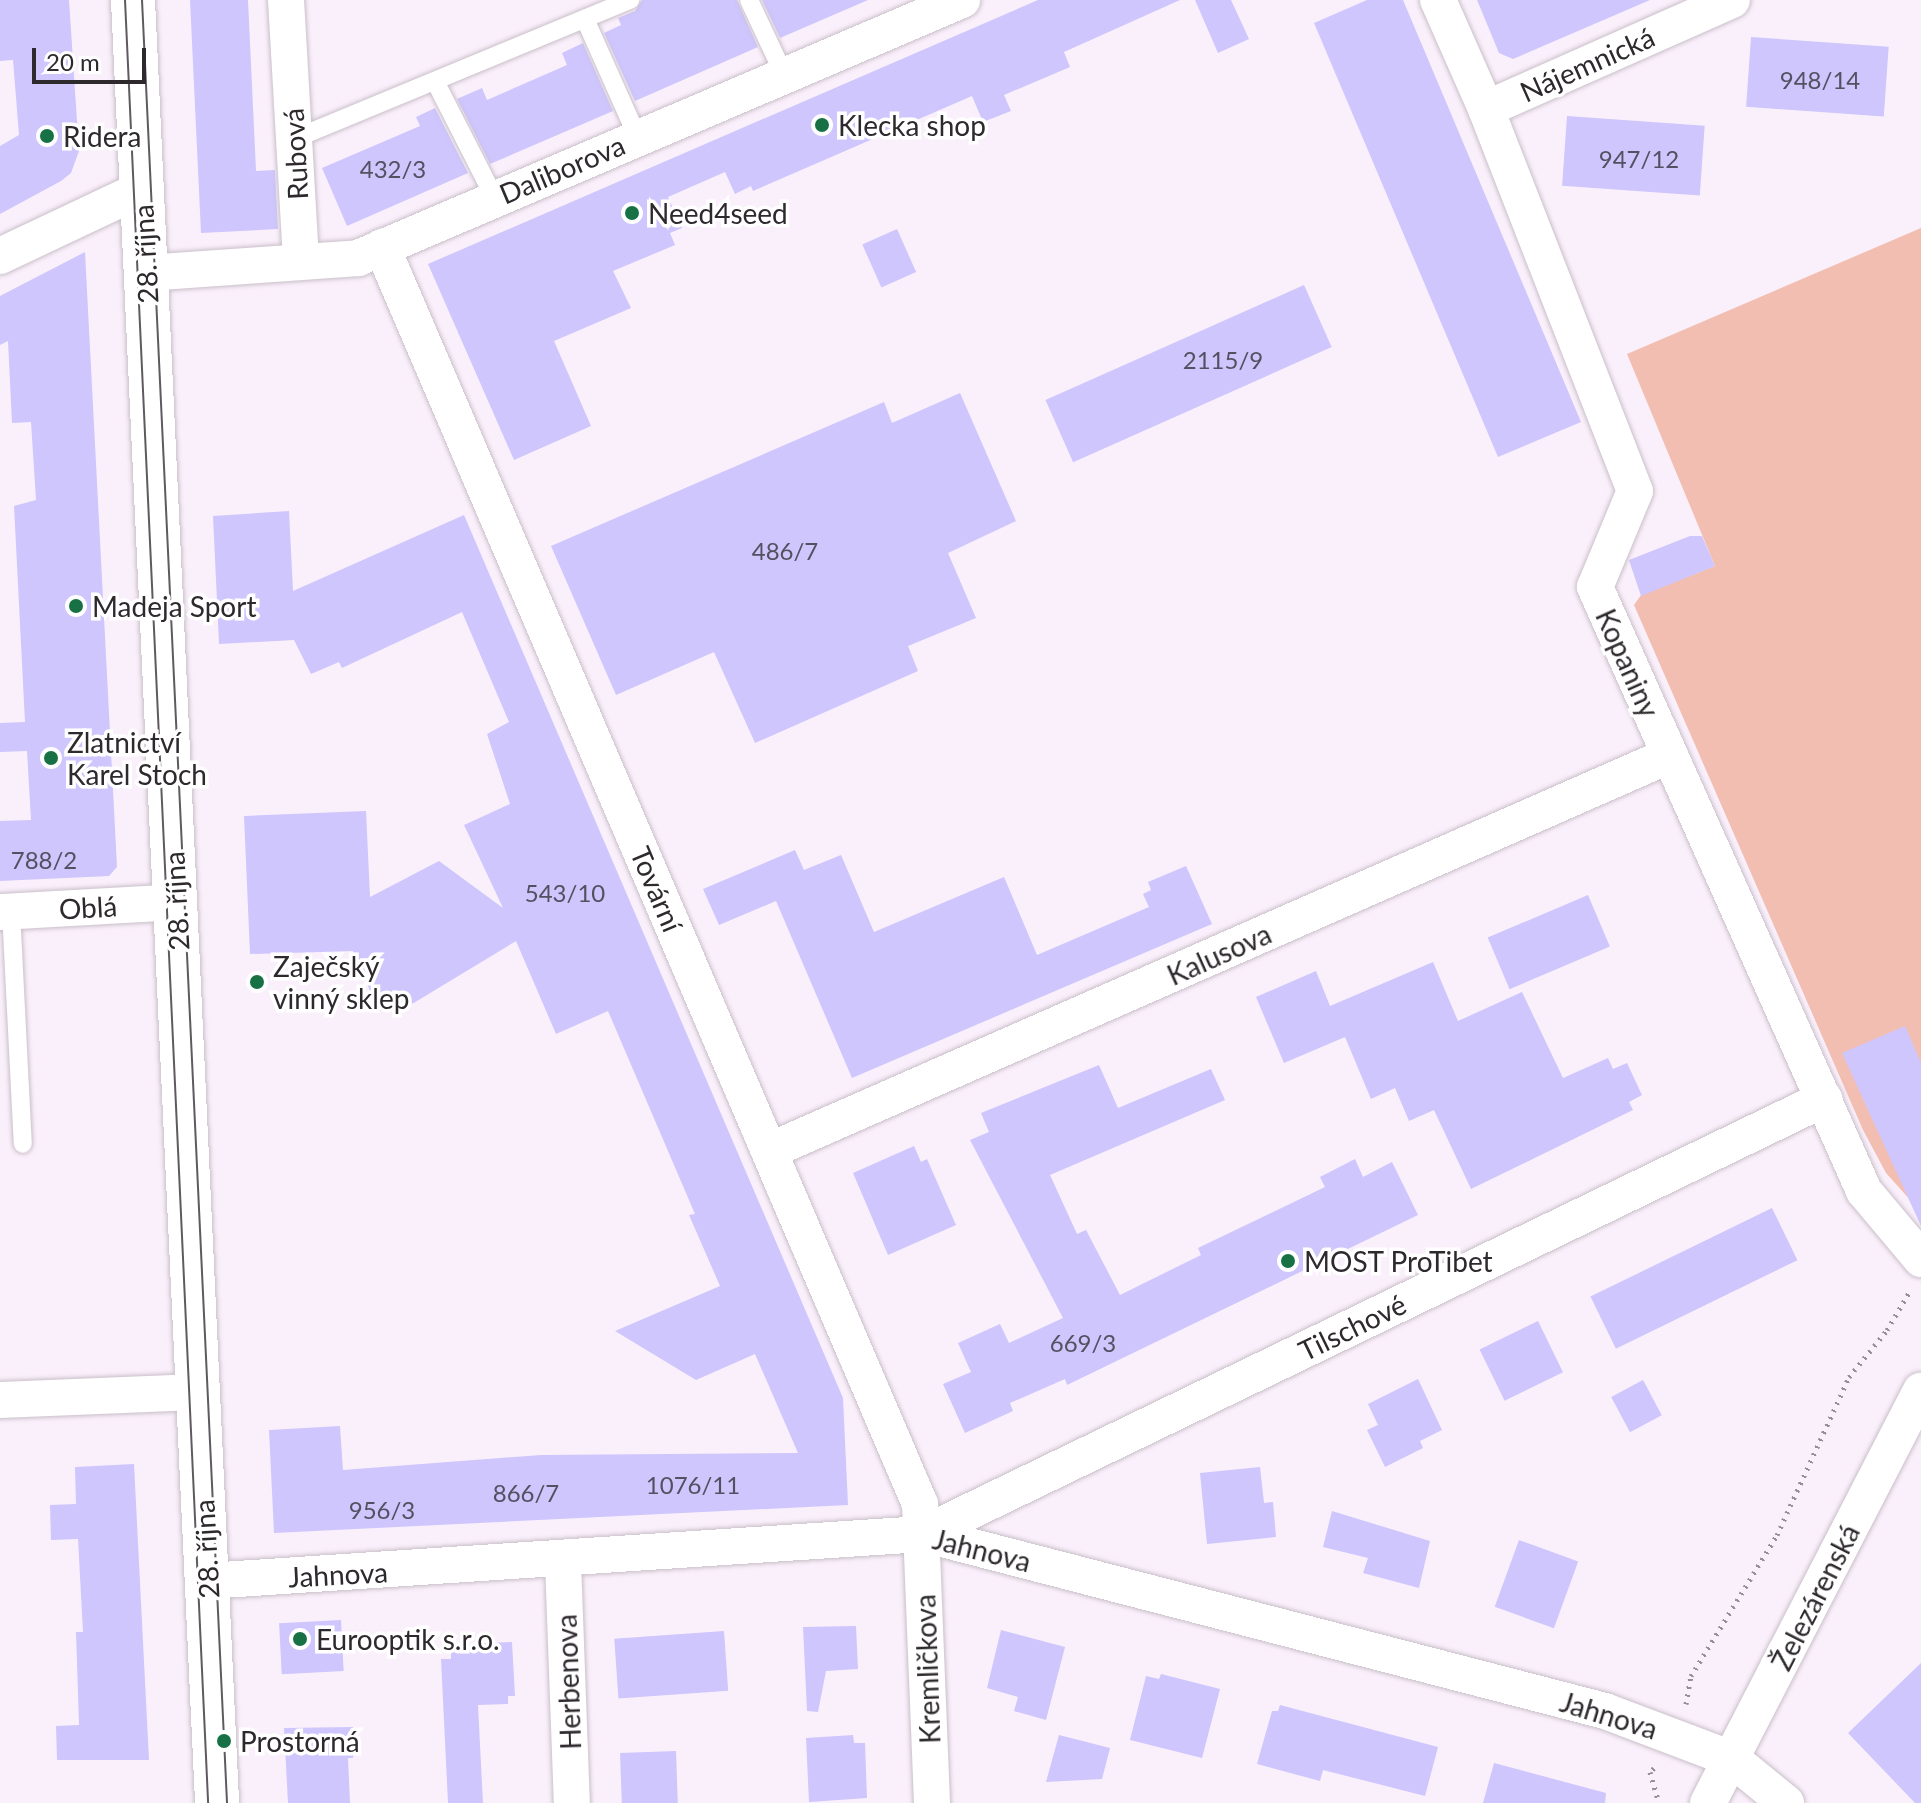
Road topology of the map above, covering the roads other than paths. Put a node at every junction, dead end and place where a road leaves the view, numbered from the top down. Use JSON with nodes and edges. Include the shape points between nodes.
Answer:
{"nodes":[{"id":1,"x":133,"y":0,"type":"edge"},
{"id":2,"x":286,"y":0,"type":"edge"},
{"id":3,"x":630,"y":0,"type":"edge"},
{"id":4,"x":749,"y":0,"type":"edge"},
{"id":5,"x":1438,"y":0,"type":"edge"},
{"id":6,"x":1732,"y":0,"type":"edge"},
{"id":7,"x":939,"y":4,"type":"edge"},
{"id":8,"x":585,"y":19,"type":"junction"},
{"id":9,"x":785,"y":77,"type":"junction"},
{"id":10,"x":435,"y":81,"type":"junction"},
{"id":11,"x":1486,"y":109,"type":"junction"},
{"id":12,"x":638,"y":138,"type":"junction"},
{"id":13,"x":294,"y":139,"type":"junction"},
{"id":14,"x":142,"y":189,"type":"junction"},
{"id":15,"x":494,"y":197,"type":"junction"},
{"id":16,"x":382,"y":247,"type":"junction"},
{"id":17,"x":0,"y":256,"type":"edge"},
{"id":18,"x":301,"y":261,"type":"junction"},
{"id":19,"x":146,"y":273,"type":"junction"},
{"id":20,"x":1668,"y":756,"type":"junction"},
{"id":21,"x":177,"y":902,"type":"junction"},
{"id":22,"x":6,"y":912,"type":"edge"},
{"id":23,"x":1824,"y":1099,"type":"junction"},
{"id":24,"x":23,"y":1144,"type":"dead end"},
{"id":25,"x":769,"y":1151,"type":"junction"},
{"id":26,"x":1918,"y":1271,"type":"edge"},
{"id":27,"x":1921,"y":1391,"type":"edge"},
{"id":28,"x":198,"y":1392,"type":"junction"},
{"id":29,"x":0,"y":1400,"type":"edge"},
{"id":30,"x":923,"y":1534,"type":"junction"},
{"id":31,"x":563,"y":1562,"type":"junction"},
{"id":32,"x":207,"y":1581,"type":"junction"},
{"id":33,"x":1732,"y":1759,"type":"junction"},
{"id":34,"x":217,"y":1803,"type":"edge"},
{"id":35,"x":572,"y":1803,"type":"edge"},
{"id":36,"x":932,"y":1803,"type":"edge"},
{"id":37,"x":1708,"y":1803,"type":"edge"},
{"id":38,"x":1786,"y":1803,"type":"edge"}],
"edges":[{"from":1,"to":14,"type":"main road","name":"28. října"},
{"from":2,"to":13,"type":"street","name":"Rubová"},
{"from":3,"to":8,"type":"lane"},
{"from":4,"to":9,"type":"lane"},
{"from":5,"to":11,"type":"street","name":"Kopaniny"},
{"from":6,"to":11,"type":"street","name":"Nájemnická"},
{"from":7,"to":9,"type":"street","name":"Daliborova"},
{"from":8,"to":10,"type":"lane"},
{"from":8,"to":12,"type":"lane"},
{"from":9,"to":12,"type":"street","name":"Daliborova"},
{"from":10,"to":13,"type":"lane"},
{"from":10,"to":15,"type":"lane"},
{"from":11,"to":20,"type":"street","name":"Kopaniny","via":[[1635,491],[1595,587]]},
{"from":12,"to":15,"type":"street","name":"Daliborova"},
{"from":13,"to":18,"type":"street","name":"Rubová"},
{"from":14,"to":17,"type":"street"},
{"from":14,"to":19,"type":"main road","name":"28. října"},
{"from":15,"to":16,"type":"street","name":"Daliborova"},
{"from":16,"to":18,"type":"street","name":"Daliborova","via":[[358,258]]},
{"from":16,"to":25,"type":"street","name":"Tovární"},
{"from":18,"to":19,"type":"street","name":"Daliborova"},
{"from":19,"to":21,"type":"main road","name":"28. října"},
{"from":20,"to":23,"type":"street","name":"Kopaniny"},
{"from":20,"to":25,"type":"street","name":"Kalusova"},
{"from":21,"to":22,"type":"street","name":"Oblá"},
{"from":21,"to":28,"type":"main road","name":"28. října"},
{"from":22,"to":24,"type":"lane"},
{"from":23,"to":26,"type":"street","name":"Kopaniny","via":[[1864,1191]]},
{"from":23,"to":30,"type":"street","name":"Tilschové"},
{"from":25,"to":30,"type":"street","name":"Tovární","via":[[920,1504]]},
{"from":27,"to":33,"type":"street","name":"Železárenská"},
{"from":28,"to":29,"type":"street"},
{"from":28,"to":32,"type":"main road","name":"28. října"},
{"from":30,"to":31,"type":"street","name":"Jahnova"},
{"from":30,"to":33,"type":"street","name":"Jahnova","via":[[1605,1711]]},
{"from":30,"to":36,"type":"street","name":"Kremličkova"},
{"from":31,"to":32,"type":"street","name":"Jahnova"},
{"from":31,"to":35,"type":"street","name":"Herbenova"},
{"from":32,"to":34,"type":"main road","name":"28. října"},
{"from":33,"to":37,"type":"street","name":"Železárenská"},
{"from":33,"to":38,"type":"street","name":"Jahnova"}]}
